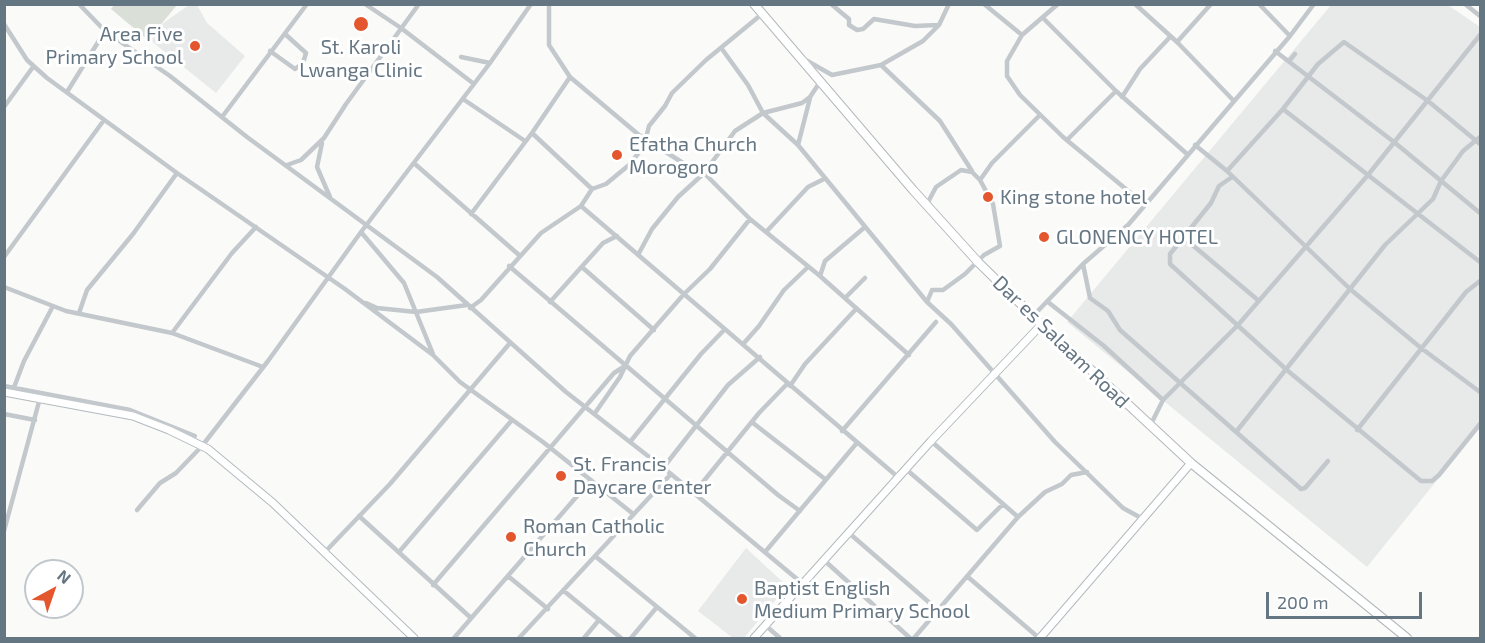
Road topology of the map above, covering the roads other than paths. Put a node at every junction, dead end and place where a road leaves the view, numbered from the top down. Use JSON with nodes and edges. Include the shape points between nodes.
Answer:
{"nodes":[{"id":1,"x":364,"y":4,"type":"edge"},
{"id":2,"x":419,"y":4,"type":"edge"},
{"id":3,"x":531,"y":4,"type":"edge"},
{"id":4,"x":549,"y":4,"type":"edge"},
{"id":5,"x":754,"y":4,"type":"edge"},
{"id":6,"x":831,"y":4,"type":"edge"},
{"id":7,"x":949,"y":4,"type":"edge"},
{"id":8,"x":984,"y":4,"type":"edge"},
{"id":9,"x":1058,"y":4,"type":"edge"},
{"id":10,"x":1135,"y":4,"type":"edge"},
{"id":11,"x":1211,"y":4,"type":"edge"},
{"id":12,"x":1259,"y":4,"type":"edge"},
{"id":13,"x":1314,"y":4,"type":"edge"},
{"id":14,"x":1465,"y":4,"type":"edge"},
{"id":15,"x":307,"y":5,"type":"edge"},
{"id":16,"x":81,"y":6,"type":"edge"},
{"id":17,"x":762,"y":14,"type":"junction"},
{"id":18,"x":1480,"y":16,"type":"edge"},
{"id":19,"x":1044,"y":19,"type":"junction"},
{"id":20,"x":4,"y":24,"type":"edge"},
{"id":21,"x":939,"y":25,"type":"junction"},
{"id":22,"x":401,"y":28,"type":"junction"},
{"id":23,"x":105,"y":31,"type":"junction"},
{"id":24,"x":285,"y":34,"type":"junction"},
{"id":25,"x":1022,"y":35,"type":"junction"},
{"id":26,"x":1480,"y":35,"type":"edge"},
{"id":27,"x":1290,"y":36,"type":"junction"},
{"id":28,"x":1170,"y":37,"type":"junction"},
{"id":29,"x":1177,"y":42,"type":"junction"},
{"id":30,"x":722,"y":50,"type":"junction"},
{"id":31,"x":270,"y":51,"type":"junction"},
{"id":32,"x":1275,"y":51,"type":"junction"},
{"id":33,"x":796,"y":54,"type":"junction"},
{"id":34,"x":1294,"y":54,"type":"dead end"},
{"id":35,"x":461,"y":57,"type":"dead end"},
{"id":36,"x":1289,"y":61,"type":"junction"},
{"id":37,"x":490,"y":63,"type":"junction"},
{"id":38,"x":881,"y":65,"type":"junction"},
{"id":39,"x":33,"y":67,"type":"junction"},
{"id":40,"x":570,"y":77,"type":"junction"},
{"id":41,"x":1308,"y":77,"type":"junction"},
{"id":42,"x":820,"y":82,"type":"junction"},
{"id":43,"x":474,"y":84,"type":"junction"},
{"id":44,"x":1116,"y":91,"type":"junction"},
{"id":45,"x":67,"y":92,"type":"junction"},
{"id":46,"x":810,"y":97,"type":"junction"},
{"id":47,"x":1122,"y":97,"type":"junction"},
{"id":48,"x":463,"y":99,"type":"junction"},
{"id":49,"x":1233,"y":100,"type":"junction"},
{"id":50,"x":1428,"y":101,"type":"junction"},
{"id":51,"x":4,"y":107,"type":"edge"},
{"id":52,"x":1283,"y":109,"type":"junction"},
{"id":53,"x":763,"y":113,"type":"junction"},
{"id":54,"x":1040,"y":115,"type":"junction"},
{"id":55,"x":222,"y":117,"type":"junction"},
{"id":56,"x":104,"y":120,"type":"junction"},
{"id":57,"x":532,"y":134,"type":"junction"},
{"id":58,"x":644,"y":137,"type":"junction"},
{"id":59,"x":324,"y":138,"type":"junction"},
{"id":60,"x":1478,"y":138,"type":"edge"},
{"id":61,"x":1068,"y":139,"type":"junction"},
{"id":62,"x":525,"y":141,"type":"junction"},
{"id":63,"x":1394,"y":142,"type":"junction"},
{"id":64,"x":1480,"y":144,"type":"edge"},
{"id":65,"x":798,"y":145,"type":"junction"},
{"id":66,"x":1195,"y":145,"type":"junction"},
{"id":67,"x":1187,"y":154,"type":"junction"},
{"id":68,"x":415,"y":164,"type":"junction"},
{"id":69,"x":287,"y":165,"type":"junction"},
{"id":70,"x":972,"y":171,"type":"junction"},
{"id":71,"x":1227,"y":171,"type":"junction"},
{"id":72,"x":177,"y":173,"type":"junction"},
{"id":73,"x":703,"y":174,"type":"junction"},
{"id":74,"x":1368,"y":175,"type":"junction"},
{"id":75,"x":1233,"y":177,"type":"junction"},
{"id":76,"x":824,"y":179,"type":"junction"},
{"id":77,"x":980,"y":180,"type":"junction"},
{"id":78,"x":1441,"y":181,"type":"junction"},
{"id":79,"x":592,"y":189,"type":"junction"},
{"id":80,"x":332,"y":201,"type":"junction"},
{"id":81,"x":927,"y":204,"type":"junction"},
{"id":82,"x":1144,"y":204,"type":"junction"},
{"id":83,"x":580,"y":206,"type":"junction"},
{"id":84,"x":1480,"y":213,"type":"edge"},
{"id":85,"x":471,"y":214,"type":"junction"},
{"id":86,"x":1420,"y":214,"type":"junction"},
{"id":87,"x":750,"y":219,"type":"junction"},
{"id":88,"x":366,"y":226,"type":"junction"},
{"id":89,"x":256,"y":227,"type":"junction"},
{"id":90,"x":865,"y":227,"type":"junction"},
{"id":91,"x":767,"y":231,"type":"junction"},
{"id":92,"x":361,"y":232,"type":"junction"},
{"id":93,"x":617,"y":236,"type":"junction"},
{"id":94,"x":1183,"y":237,"type":"junction"},
{"id":95,"x":1305,"y":248,"type":"junction"},
{"id":96,"x":519,"y":255,"type":"junction"},
{"id":97,"x":638,"y":255,"type":"junction"},
{"id":98,"x":4,"y":257,"type":"edge"},
{"id":99,"x":978,"y":262,"type":"junction"},
{"id":100,"x":1480,"y":262,"type":"edge"},
{"id":101,"x":1083,"y":264,"type":"junction"},
{"id":102,"x":509,"y":266,"type":"junction"},
{"id":103,"x":808,"y":267,"type":"junction"},
{"id":104,"x":584,"y":268,"type":"junction"},
{"id":105,"x":820,"y":276,"type":"junction"},
{"id":106,"x":330,"y":278,"type":"junction"},
{"id":107,"x":865,"y":278,"type":"dead end"},
{"id":108,"x":1480,"y":280,"type":"edge"},
{"id":109,"x":4,"y":287,"type":"edge"},
{"id":110,"x":1350,"y":288,"type":"junction"},
{"id":111,"x":684,"y":294,"type":"junction"},
{"id":112,"x":845,"y":298,"type":"junction"},
{"id":113,"x":358,"y":299,"type":"junction"},
{"id":114,"x":1259,"y":301,"type":"junction"},
{"id":115,"x":550,"y":302,"type":"junction"},
{"id":116,"x":927,"y":302,"type":"junction"},
{"id":117,"x":1048,"y":302,"type":"junction"},
{"id":118,"x":53,"y":306,"type":"junction"},
{"id":119,"x":469,"y":306,"type":"junction"},
{"id":120,"x":856,"y":309,"type":"junction"},
{"id":121,"x":416,"y":312,"type":"junction"},
{"id":122,"x":79,"y":313,"type":"junction"},
{"id":123,"x":1033,"y":316,"type":"junction"},
{"id":124,"x":936,"y":322,"type":"dead end"},
{"id":125,"x":1042,"y":324,"type":"junction"},
{"id":126,"x":1239,"y":325,"type":"junction"},
{"id":127,"x":725,"y":329,"type":"junction"},
{"id":128,"x":654,"y":330,"type":"junction"},
{"id":129,"x":172,"y":333,"type":"junction"},
{"id":130,"x":510,"y":343,"type":"junction"},
{"id":131,"x":744,"y":343,"type":"junction"},
{"id":132,"x":1421,"y":348,"type":"junction"},
{"id":133,"x":433,"y":355,"type":"junction"},
{"id":134,"x":909,"y":355,"type":"junction"},
{"id":135,"x":760,"y":357,"type":"junction"},
{"id":136,"x":625,"y":366,"type":"junction"},
{"id":137,"x":263,"y":367,"type":"junction"},
{"id":138,"x":1288,"y":371,"type":"junction"},
{"id":139,"x":994,"y":373,"type":"junction"},
{"id":140,"x":1180,"y":381,"type":"junction"},
{"id":141,"x":789,"y":385,"type":"junction"},
{"id":142,"x":4,"y":386,"type":"edge"},
{"id":143,"x":10,"y":391,"type":"edge"},
{"id":144,"x":471,"y":391,"type":"junction"},
{"id":145,"x":1480,"y":392,"type":"edge"},
{"id":146,"x":40,"y":398,"type":"junction"},
{"id":147,"x":665,"y":399,"type":"junction"},
{"id":148,"x":1163,"y":400,"type":"junction"},
{"id":149,"x":586,"y":407,"type":"junction"},
{"id":150,"x":594,"y":413,"type":"junction"},
{"id":151,"x":4,"y":414,"type":"edge"},
{"id":152,"x":35,"y":420,"type":"junction"},
{"id":153,"x":512,"y":420,"type":"junction"},
{"id":154,"x":753,"y":423,"type":"junction"},
{"id":155,"x":1480,"y":424,"type":"edge"},
{"id":156,"x":697,"y":427,"type":"junction"},
{"id":157,"x":1150,"y":427,"type":"junction"},
{"id":158,"x":1357,"y":430,"type":"junction"},
{"id":159,"x":842,"y":431,"type":"junction"},
{"id":160,"x":1236,"y":432,"type":"junction"},
{"id":161,"x":195,"y":436,"type":"dead end"},
{"id":162,"x":931,"y":441,"type":"junction"},
{"id":163,"x":630,"y":442,"type":"junction"},
{"id":164,"x":856,"y":444,"type":"junction"},
{"id":165,"x":202,"y":447,"type":"junction"},
{"id":166,"x":551,"y":449,"type":"junction"},
{"id":167,"x":728,"y":453,"type":"junction"},
{"id":168,"x":1328,"y":461,"type":"dead end"},
{"id":169,"x":1191,"y":463,"type":"junction"},
{"id":170,"x":663,"y":468,"type":"junction"},
{"id":171,"x":907,"y":470,"type":"junction"},
{"id":172,"x":1087,"y":472,"type":"junction"},
{"id":173,"x":670,"y":474,"type":"junction"},
{"id":174,"x":899,"y":478,"type":"junction"},
{"id":175,"x":825,"y":479,"type":"junction"},
{"id":176,"x":591,"y":480,"type":"junction"},
{"id":177,"x":694,"y":493,"type":"junction"},
{"id":178,"x":1002,"y":505,"type":"junction"},
{"id":179,"x":137,"y":510,"type":"dead end"},
{"id":180,"x":800,"y":511,"type":"junction"},
{"id":181,"x":632,"y":513,"type":"junction"},
{"id":182,"x":359,"y":516,"type":"junction"},
{"id":183,"x":1018,"y":517,"type":"junction"},
{"id":184,"x":1143,"y":519,"type":"junction"},
{"id":185,"x":4,"y":531,"type":"edge"},
{"id":186,"x":849,"y":533,"type":"junction"},
{"id":187,"x":399,"y":552,"type":"junction"},
{"id":188,"x":765,"y":552,"type":"junction"},
{"id":189,"x":324,"y":553,"type":"junction"},
{"id":190,"x":595,"y":556,"type":"junction"},
{"id":191,"x":825,"y":561,"type":"junction"},
{"id":192,"x":508,"y":576,"type":"junction"},
{"id":193,"x":968,"y":577,"type":"junction"},
{"id":194,"x":804,"y":584,"type":"junction"},
{"id":195,"x":433,"y":585,"type":"junction"},
{"id":196,"x":564,"y":591,"type":"junction"},
{"id":197,"x":657,"y":607,"type":"junction"},
{"id":198,"x":548,"y":609,"type":"junction"},
{"id":199,"x":939,"y":612,"type":"junction"},
{"id":200,"x":471,"y":618,"type":"junction"},
{"id":201,"x":599,"y":620,"type":"junction"},
{"id":202,"x":765,"y":625,"type":"junction"},
{"id":203,"x":414,"y":639,"type":"edge"},
{"id":204,"x":454,"y":639,"type":"edge"},
{"id":205,"x":519,"y":639,"type":"edge"},
{"id":206,"x":584,"y":639,"type":"edge"},
{"id":207,"x":621,"y":639,"type":"edge"},
{"id":208,"x":631,"y":639,"type":"edge"},
{"id":209,"x":695,"y":639,"type":"edge"},
{"id":210,"x":754,"y":639,"type":"edge"},
{"id":211,"x":780,"y":639,"type":"edge"},
{"id":212,"x":912,"y":639,"type":"edge"},
{"id":213,"x":1040,"y":639,"type":"edge"},
{"id":214,"x":1407,"y":639,"type":"edge"}],
"edges":[{"from":1,"to":22,"type":"street"},
{"from":2,"to":22,"type":"street"},
{"from":3,"to":37,"type":"street"},
{"from":4,"to":40,"type":"street","via":[[548,39]]},
{"from":5,"to":17,"type":"highway","name":"Dar es Salaam Road"},
{"from":6,"to":21,"type":"street","via":[[857,30],[874,19],[915,26]]},
{"from":7,"to":21,"type":"street"},
{"from":8,"to":25,"type":"street"},
{"from":9,"to":19,"type":"street"},
{"from":10,"to":28,"type":"street"},
{"from":11,"to":29,"type":"street"},
{"from":12,"to":27,"type":"street"},
{"from":13,"to":27,"type":"street"},
{"from":14,"to":18,"type":"street"},
{"from":15,"to":24,"type":"street"},
{"from":16,"to":23,"type":"street"},
{"from":17,"to":30,"type":"street"},
{"from":17,"to":33,"type":"highway","name":"Dar es Salaam Road"},
{"from":19,"to":25,"type":"street"},
{"from":19,"to":44,"type":"street"},
{"from":20,"to":39,"type":"street"},
{"from":21,"to":38,"type":"street","via":[[918,46]]},
{"from":22,"to":43,"type":"street"},
{"from":22,"to":59,"type":"street"},
{"from":23,"to":45,"type":"street"},
{"from":23,"to":55,"type":"street"},
{"from":24,"to":31,"type":"street"},
{"from":24,"to":31,"type":"street","via":[[306,53],[303,63],[295,69]]},
{"from":25,"to":54,"type":"street","via":[[1006,61],[1007,76]]},
{"from":26,"to":50,"type":"street"},
{"from":27,"to":32,"type":"street"},
{"from":28,"to":29,"type":"street"},
{"from":28,"to":47,"type":"street","via":[[1140,69]]},
{"from":29,"to":49,"type":"street"},
{"from":30,"to":53,"type":"street"},
{"from":30,"to":58,"type":"street","via":[[672,93]]},
{"from":31,"to":55,"type":"street"},
{"from":32,"to":36,"type":"street"},
{"from":32,"to":49,"type":"street"},
{"from":33,"to":38,"type":"street","via":[[832,75]]},
{"from":33,"to":42,"type":"highway","name":"Dar es Salaam Road"},
{"from":34,"to":36,"type":"street"},
{"from":35,"to":37,"type":"street"},
{"from":36,"to":41,"type":"street"},
{"from":37,"to":43,"type":"street"},
{"from":38,"to":70,"type":"street","via":[[940,121]]},
{"from":39,"to":45,"type":"street"},
{"from":39,"to":51,"type":"street"},
{"from":40,"to":57,"type":"street"},
{"from":40,"to":58,"type":"street"},
{"from":41,"to":50,"type":"street","via":[[1341,43],[1347,42]]},
{"from":41,"to":52,"type":"street"},
{"from":41,"to":63,"type":"street"},
{"from":42,"to":46,"type":"street"},
{"from":42,"to":81,"type":"highway","name":"Dar es Salaam Road"},
{"from":43,"to":48,"type":"street"},
{"from":44,"to":47,"type":"street"},
{"from":44,"to":61,"type":"street"},
{"from":45,"to":56,"type":"street"},
{"from":46,"to":53,"type":"street","via":[[786,109]]},
{"from":46,"to":65,"type":"street"},
{"from":47,"to":67,"type":"street"},
{"from":48,"to":62,"type":"street"},
{"from":48,"to":68,"type":"street"},
{"from":49,"to":66,"type":"street"},
{"from":50,"to":60,"type":"street"},
{"from":50,"to":63,"type":"street"},
{"from":52,"to":71,"type":"street"},
{"from":52,"to":74,"type":"street"},
{"from":53,"to":65,"type":"street"},
{"from":53,"to":73,"type":"street","via":[[735,131]]},
{"from":54,"to":61,"type":"street"},
{"from":54,"to":77,"type":"street"},
{"from":55,"to":69,"type":"street"},
{"from":56,"to":72,"type":"street"},
{"from":56,"to":98,"type":"street"},
{"from":57,"to":62,"type":"street"},
{"from":57,"to":79,"type":"street"},
{"from":58,"to":73,"type":"street"},
{"from":58,"to":79,"type":"street","via":[[644,146],[629,165],[606,184]]},
{"from":59,"to":69,"type":"street","via":[[301,160]]},
{"from":59,"to":80,"type":"street","via":[[317,167]]},
{"from":60,"to":64,"type":"street"},
{"from":60,"to":78,"type":"street"},
{"from":61,"to":82,"type":"street"},
{"from":62,"to":85,"type":"street"},
{"from":63,"to":74,"type":"street"},
{"from":63,"to":78,"type":"street"},
{"from":65,"to":76,"type":"street"},
{"from":66,"to":67,"type":"street"},
{"from":66,"to":71,"type":"street"},
{"from":67,"to":82,"type":"street"},
{"from":68,"to":85,"type":"street"},
{"from":68,"to":88,"type":"street"},
{"from":69,"to":80,"type":"street"},
{"from":70,"to":77,"type":"street"},
{"from":70,"to":81,"type":"street","via":[[961,170],[936,187]]},
{"from":71,"to":75,"type":"street"},
{"from":72,"to":89,"type":"street"},
{"from":72,"to":122,"type":"street","via":[[134,234],[87,290]]},
{"from":73,"to":87,"type":"street"},
{"from":73,"to":97,"type":"street","via":[[652,229]]},
{"from":74,"to":86,"type":"street"},
{"from":74,"to":95,"type":"street"},
{"from":75,"to":94,"type":"street","via":[[1219,186],[1211,203]]},
{"from":75,"to":95,"type":"street"},
{"from":76,"to":90,"type":"street"},
{"from":76,"to":91,"type":"street","via":[[808,187]]},
{"from":77,"to":99,"type":"street","via":[[993,204],[1000,246]]},
{"from":78,"to":84,"type":"street"},
{"from":78,"to":86,"type":"street"},
{"from":79,"to":83,"type":"street"},
{"from":80,"to":88,"type":"street"},
{"from":81,"to":99,"type":"highway","name":"Dar es Salaam Road"},
{"from":82,"to":101,"type":"street","via":[[1128,225]]},
{"from":83,"to":93,"type":"street"},
{"from":83,"to":96,"type":"street","via":[[541,233]]},
{"from":85,"to":96,"type":"street"},
{"from":86,"to":100,"type":"street"},
{"from":86,"to":110,"type":"street","via":[[1385,245]]},
{"from":87,"to":91,"type":"street"},
{"from":87,"to":111,"type":"street","via":[[710,269]]},
{"from":88,"to":92,"type":"street"},
{"from":88,"to":119,"type":"street","via":[[397,245]]},
{"from":89,"to":106,"type":"street"},
{"from":89,"to":129,"type":"street"},
{"from":90,"to":105,"type":"street","via":[[825,261]]},
{"from":90,"to":116,"type":"street"},
{"from":91,"to":103,"type":"street"},
{"from":92,"to":106,"type":"street"},
{"from":92,"to":121,"type":"street","via":[[395,270]]},
{"from":93,"to":97,"type":"street"},
{"from":93,"to":104,"type":"street","via":[[603,243]]},
{"from":94,"to":114,"type":"street"},
{"from":94,"to":126,"type":"street","via":[[1170,254],[1170,264]]},
{"from":95,"to":110,"type":"street"},
{"from":95,"to":114,"type":"street"},
{"from":96,"to":102,"type":"street"},
{"from":97,"to":111,"type":"street"},
{"from":99,"to":116,"type":"street","via":[[943,290],[932,290]]},
{"from":99,"to":123,"type":"highway","name":"Dar es Salaam Road"},
{"from":101,"to":117,"type":"street"},
{"from":101,"to":140,"type":"street","via":[[1090,298],[1108,311],[1120,330]]},
{"from":102,"to":115,"type":"street"},
{"from":102,"to":119,"type":"street","via":[[481,300]]},
{"from":103,"to":105,"type":"street"},
{"from":103,"to":131,"type":"street","via":[[784,290]]},
{"from":104,"to":115,"type":"street"},
{"from":104,"to":128,"type":"street"},
{"from":105,"to":112,"type":"street"},
{"from":106,"to":113,"type":"street"},
{"from":106,"to":137,"type":"street"},
{"from":107,"to":112,"type":"street"},
{"from":108,"to":132,"type":"street"},
{"from":109,"to":118,"type":"street"},
{"from":110,"to":132,"type":"street"},
{"from":110,"to":138,"type":"street"},
{"from":111,"to":127,"type":"street"},
{"from":111,"to":128,"type":"street"},
{"from":112,"to":120,"type":"street"},
{"from":113,"to":121,"type":"street","via":[[377,308]]},
{"from":113,"to":133,"type":"street"},
{"from":114,"to":126,"type":"street"},
{"from":115,"to":136,"type":"street"},
{"from":116,"to":139,"type":"street"},
{"from":117,"to":123,"type":"street"},
{"from":117,"to":148,"type":"street"},
{"from":118,"to":122,"type":"street"},
{"from":118,"to":143,"type":"street"},
{"from":119,"to":121,"type":"street"},
{"from":119,"to":130,"type":"street"},
{"from":120,"to":134,"type":"street"},
{"from":120,"to":141,"type":"street"},
{"from":121,"to":133,"type":"street"},
{"from":122,"to":129,"type":"street"},
{"from":123,"to":125,"type":"highway","name":"Dar es Salaam Road"},
{"from":124,"to":134,"type":"street"},
{"from":125,"to":139,"type":"street"},
{"from":125,"to":157,"type":"highway","name":"Dar es Salaam Road"},
{"from":126,"to":138,"type":"street"},
{"from":126,"to":140,"type":"street"},
{"from":127,"to":131,"type":"street"},
{"from":127,"to":147,"type":"street"},
{"from":128,"to":136,"type":"street"},
{"from":129,"to":137,"type":"street"},
{"from":130,"to":144,"type":"street"},
{"from":130,"to":149,"type":"street"},
{"from":131,"to":135,"type":"street"},
{"from":132,"to":145,"type":"street"},
{"from":132,"to":158,"type":"street"},
{"from":133,"to":144,"type":"street"},
{"from":134,"to":159,"type":"street"},
{"from":135,"to":141,"type":"street"},
{"from":135,"to":156,"type":"street","via":[[737,375]]},
{"from":136,"to":147,"type":"street"},
{"from":136,"to":149,"type":"street","via":[[614,373]]},
{"from":136,"to":150,"type":"street"},
{"from":137,"to":165,"type":"street"},
{"from":138,"to":158,"type":"street"},
{"from":138,"to":160,"type":"street"},
{"from":139,"to":162,"type":"street"},
{"from":139,"to":172,"type":"street"},
{"from":140,"to":148,"type":"street"},
{"from":140,"to":160,"type":"street"},
{"from":141,"to":154,"type":"street","via":[[759,412]]},
{"from":141,"to":159,"type":"street"},
{"from":142,"to":143,"type":"street"},
{"from":143,"to":146,"type":"street"},
{"from":143,"to":161,"type":"street","via":[[130,410]]},
{"from":144,"to":153,"type":"street"},
{"from":144,"to":182,"type":"street"},
{"from":146,"to":152,"type":"street"},
{"from":146,"to":165,"type":"street","via":[[144,419]]},
{"from":147,"to":156,"type":"street"},
{"from":147,"to":163,"type":"street"},
{"from":148,"to":157,"type":"street"},
{"from":149,"to":150,"type":"street"},
{"from":149,"to":166,"type":"street"},
{"from":150,"to":163,"type":"street"},
{"from":151,"to":152,"type":"street"},
{"from":152,"to":185,"type":"street"},
{"from":153,"to":166,"type":"street"},
{"from":153,"to":187,"type":"street"},
{"from":154,"to":167,"type":"street"},
{"from":154,"to":175,"type":"street"},
{"from":155,"to":158,"type":"street","via":[[1439,475],[1427,483]]},
{"from":156,"to":167,"type":"street"},
{"from":156,"to":170,"type":"street"},
{"from":157,"to":169,"type":"highway","name":"Dar es Salaam Road"},
{"from":159,"to":164,"type":"street"},
{"from":160,"to":168,"type":"street","via":[[1303,489]]},
{"from":162,"to":171,"type":"street"},
{"from":162,"to":178,"type":"street"},
{"from":163,"to":170,"type":"street"},
{"from":164,"to":174,"type":"street"},
{"from":164,"to":175,"type":"street"},
{"from":165,"to":179,"type":"street","via":[[160,483]]},
{"from":165,"to":189,"type":"street","via":[[244,478]]},
{"from":166,"to":176,"type":"street"},
{"from":166,"to":195,"type":"street"},
{"from":167,"to":177,"type":"street"},
{"from":167,"to":180,"type":"street"},
{"from":169,"to":184,"type":"street"},
{"from":169,"to":214,"type":"highway","name":"Dar es Salaam Road"},
{"from":170,"to":173,"type":"street"},
{"from":171,"to":174,"type":"street"},
{"from":171,"to":178,"type":"street","via":[[977,530]]},
{"from":172,"to":183,"type":"street","via":[[1071,475]]},
{"from":172,"to":184,"type":"street","via":[[1124,508]]},
{"from":173,"to":177,"type":"street"},
{"from":173,"to":181,"type":"street"},
{"from":174,"to":186,"type":"street"},
{"from":175,"to":180,"type":"street"},
{"from":176,"to":181,"type":"street"},
{"from":176,"to":192,"type":"street"},
{"from":177,"to":188,"type":"street"},
{"from":178,"to":183,"type":"street"},
{"from":180,"to":188,"type":"street"},
{"from":181,"to":190,"type":"street"},
{"from":182,"to":187,"type":"street"},
{"from":182,"to":189,"type":"street"},
{"from":183,"to":193,"type":"street"},
{"from":184,"to":213,"type":"street"},
{"from":186,"to":191,"type":"street"},
{"from":186,"to":199,"type":"street"},
{"from":187,"to":195,"type":"street"},
{"from":188,"to":194,"type":"street"},
{"from":189,"to":203,"type":"street"},
{"from":190,"to":196,"type":"street"},
{"from":190,"to":197,"type":"street"},
{"from":191,"to":194,"type":"street"},
{"from":191,"to":212,"type":"street"},
{"from":192,"to":198,"type":"street"},
{"from":192,"to":200,"type":"street"},
{"from":193,"to":199,"type":"street"},
{"from":193,"to":213,"type":"street"},
{"from":194,"to":202,"type":"street"},
{"from":195,"to":200,"type":"street"},
{"from":196,"to":198,"type":"street"},
{"from":196,"to":201,"type":"street"},
{"from":197,"to":208,"type":"street"},
{"from":197,"to":209,"type":"street"},
{"from":198,"to":205,"type":"street"},
{"from":199,"to":212,"type":"street"},
{"from":200,"to":204,"type":"street"},
{"from":201,"to":206,"type":"street"},
{"from":201,"to":207,"type":"street"},
{"from":202,"to":210,"type":"street"},
{"from":202,"to":211,"type":"street"}]}
